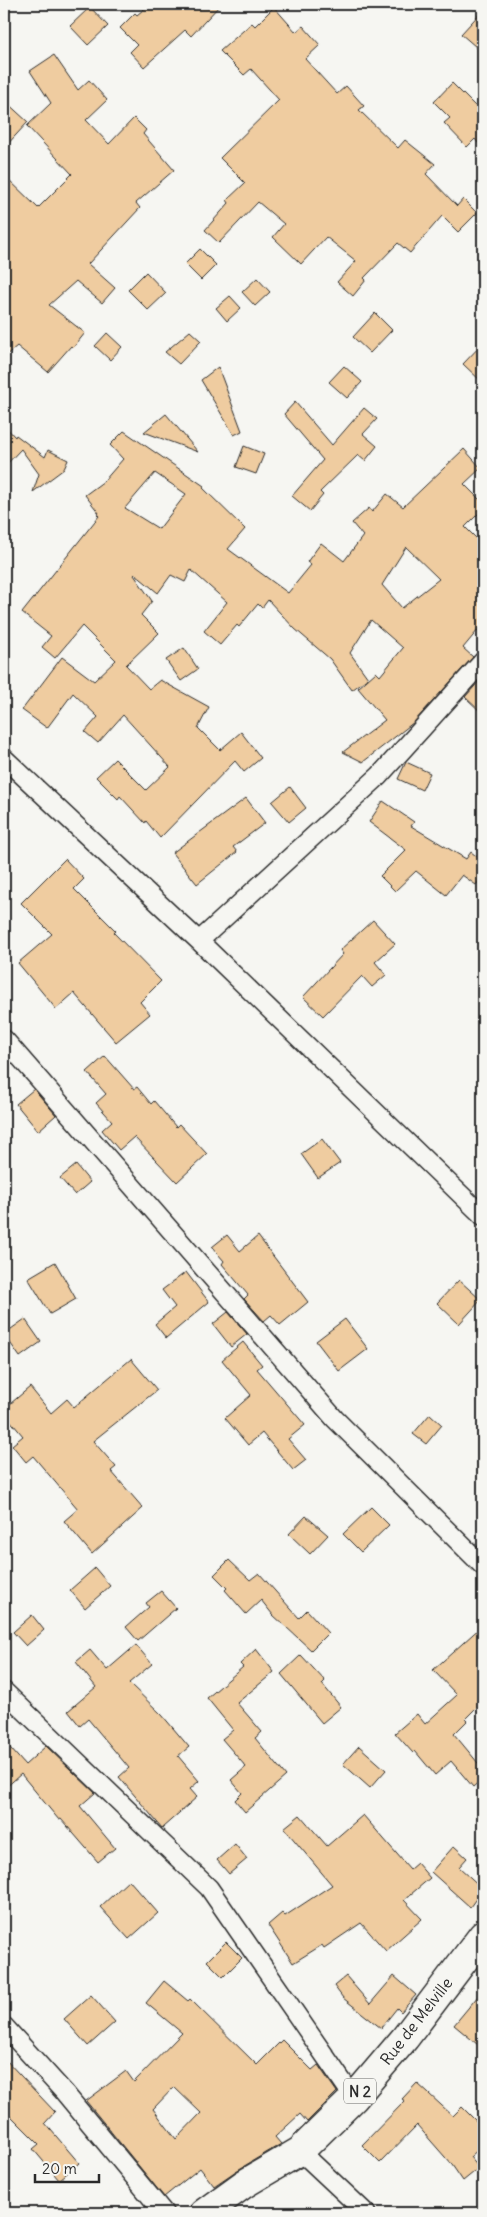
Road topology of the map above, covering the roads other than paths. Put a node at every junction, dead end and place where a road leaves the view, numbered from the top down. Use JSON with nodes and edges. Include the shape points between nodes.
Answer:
{"nodes":[{"id":1,"x":483,"y":661,"type":"edge"},
{"id":2,"x":4,"y":758,"type":"edge"},
{"id":3,"x":199,"y":941,"type":"junction"},
{"id":4,"x":4,"y":1039,"type":"edge"},
{"id":5,"x":483,"y":1216,"type":"edge"},
{"id":6,"x":483,"y":1566,"type":"edge"},
{"id":7,"x":4,"y":1691,"type":"edge"},
{"id":8,"x":483,"y":1935,"type":"edge"},
{"id":9,"x":4,"y":2026,"type":"edge"},
{"id":10,"x":354,"y":2098,"type":"junction"},
{"id":11,"x":300,"y":2151,"type":"junction"},
{"id":12,"x":164,"y":2213,"type":"edge"},
{"id":13,"x":204,"y":2213,"type":"edge"},
{"id":14,"x":366,"y":2213,"type":"edge"}],
"edges":[{"from":1,"to":3,"type":"street","via":[[379,776]]},
{"from":2,"to":3,"type":"street"},
{"from":3,"to":5,"type":"street"},
{"from":4,"to":6,"type":"street","via":[[335,1419]]},
{"from":7,"to":10,"type":"street","via":[[209,1888]]},
{"from":8,"to":10,"type":"main road","name":"Rue de Melville","number":"N 2","via":[[406,2038]]},
{"from":9,"to":12,"type":"street","via":[[64,2092]]},
{"from":10,"to":11,"type":"main road","name":"Rue de Melville","number":"N 2"},
{"from":11,"to":13,"type":"main road","name":"Rue de Melville","number":"N 2","via":[[244,2184]]},
{"from":11,"to":14,"type":"street"}]}
